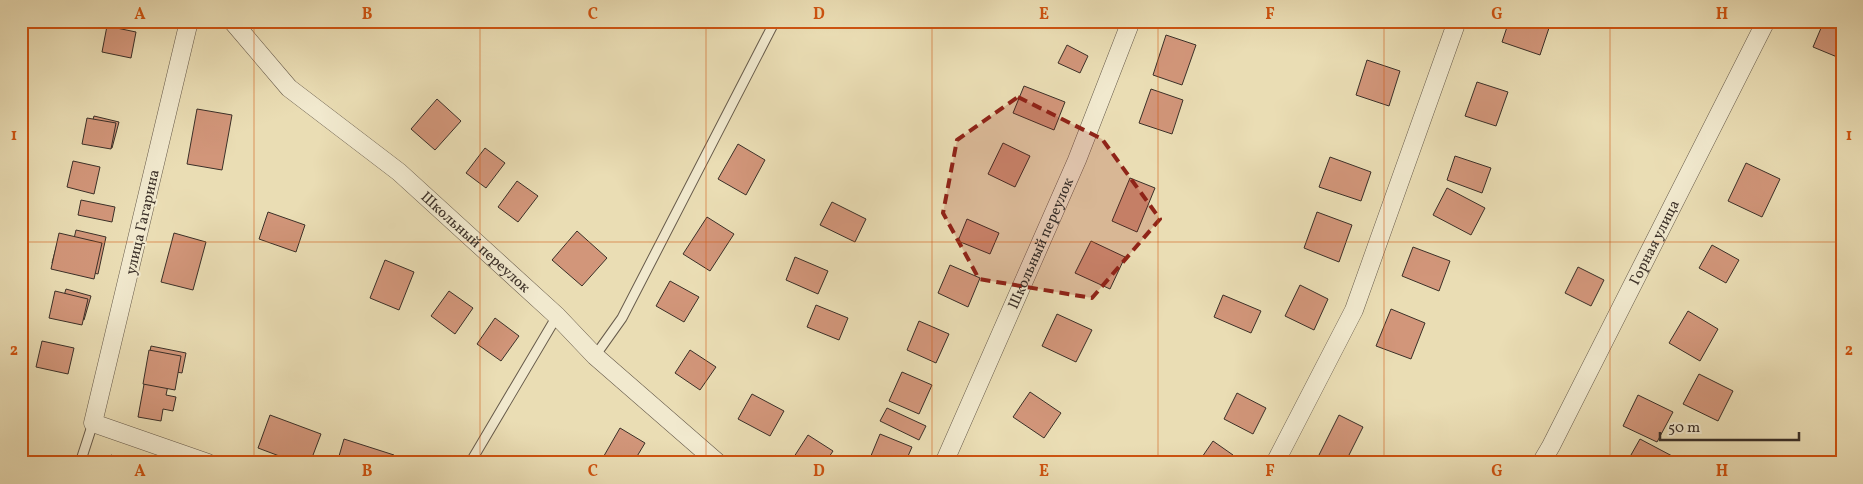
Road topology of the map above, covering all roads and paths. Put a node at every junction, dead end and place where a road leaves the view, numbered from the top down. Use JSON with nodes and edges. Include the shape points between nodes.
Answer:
{"nodes":[{"id":1,"x":189,"y":21,"type":"edge"},
{"id":2,"x":232,"y":21,"type":"edge"},
{"id":3,"x":776,"y":21,"type":"edge"},
{"id":4,"x":1131,"y":21,"type":"edge"},
{"id":5,"x":1457,"y":21,"type":"edge"},
{"id":6,"x":1766,"y":21,"type":"edge"},
{"id":7,"x":557,"y":316,"type":"junction"},
{"id":8,"x":595,"y":356,"type":"junction"},
{"id":9,"x":93,"y":423,"type":"junction"},
{"id":10,"x":80,"y":463,"type":"edge"},
{"id":11,"x":84,"y":463,"type":"edge"},
{"id":12,"x":208,"y":463,"type":"edge"},
{"id":13,"x":470,"y":463,"type":"edge"},
{"id":14,"x":718,"y":463,"type":"edge"},
{"id":15,"x":944,"y":463,"type":"edge"},
{"id":16,"x":1275,"y":463,"type":"edge"},
{"id":17,"x":1541,"y":463,"type":"edge"}],
"edges":[{"from":1,"to":9,"type":"street","name":"улица Гагарина"},
{"from":2,"to":7,"type":"street","name":"Школьный переулок","via":[[289,88],[399,172]]},
{"from":3,"to":8,"type":"lane","via":[[622,318]]},
{"from":4,"to":15,"type":"street","name":"Школьный переулок","via":[[1076,160]]},
{"from":5,"to":16,"type":"street","via":[[1354,310]]},
{"from":6,"to":17,"type":"street","name":"Горная улица"},
{"from":7,"to":8,"type":"street","name":"Школьный переулок"},
{"from":7,"to":13,"type":"lane"},
{"from":8,"to":14,"type":"street","name":"Школьный переулок"},
{"from":9,"to":10,"type":"lane"},
{"from":9,"to":11,"type":"lane"},
{"from":9,"to":12,"type":"street"}]}
